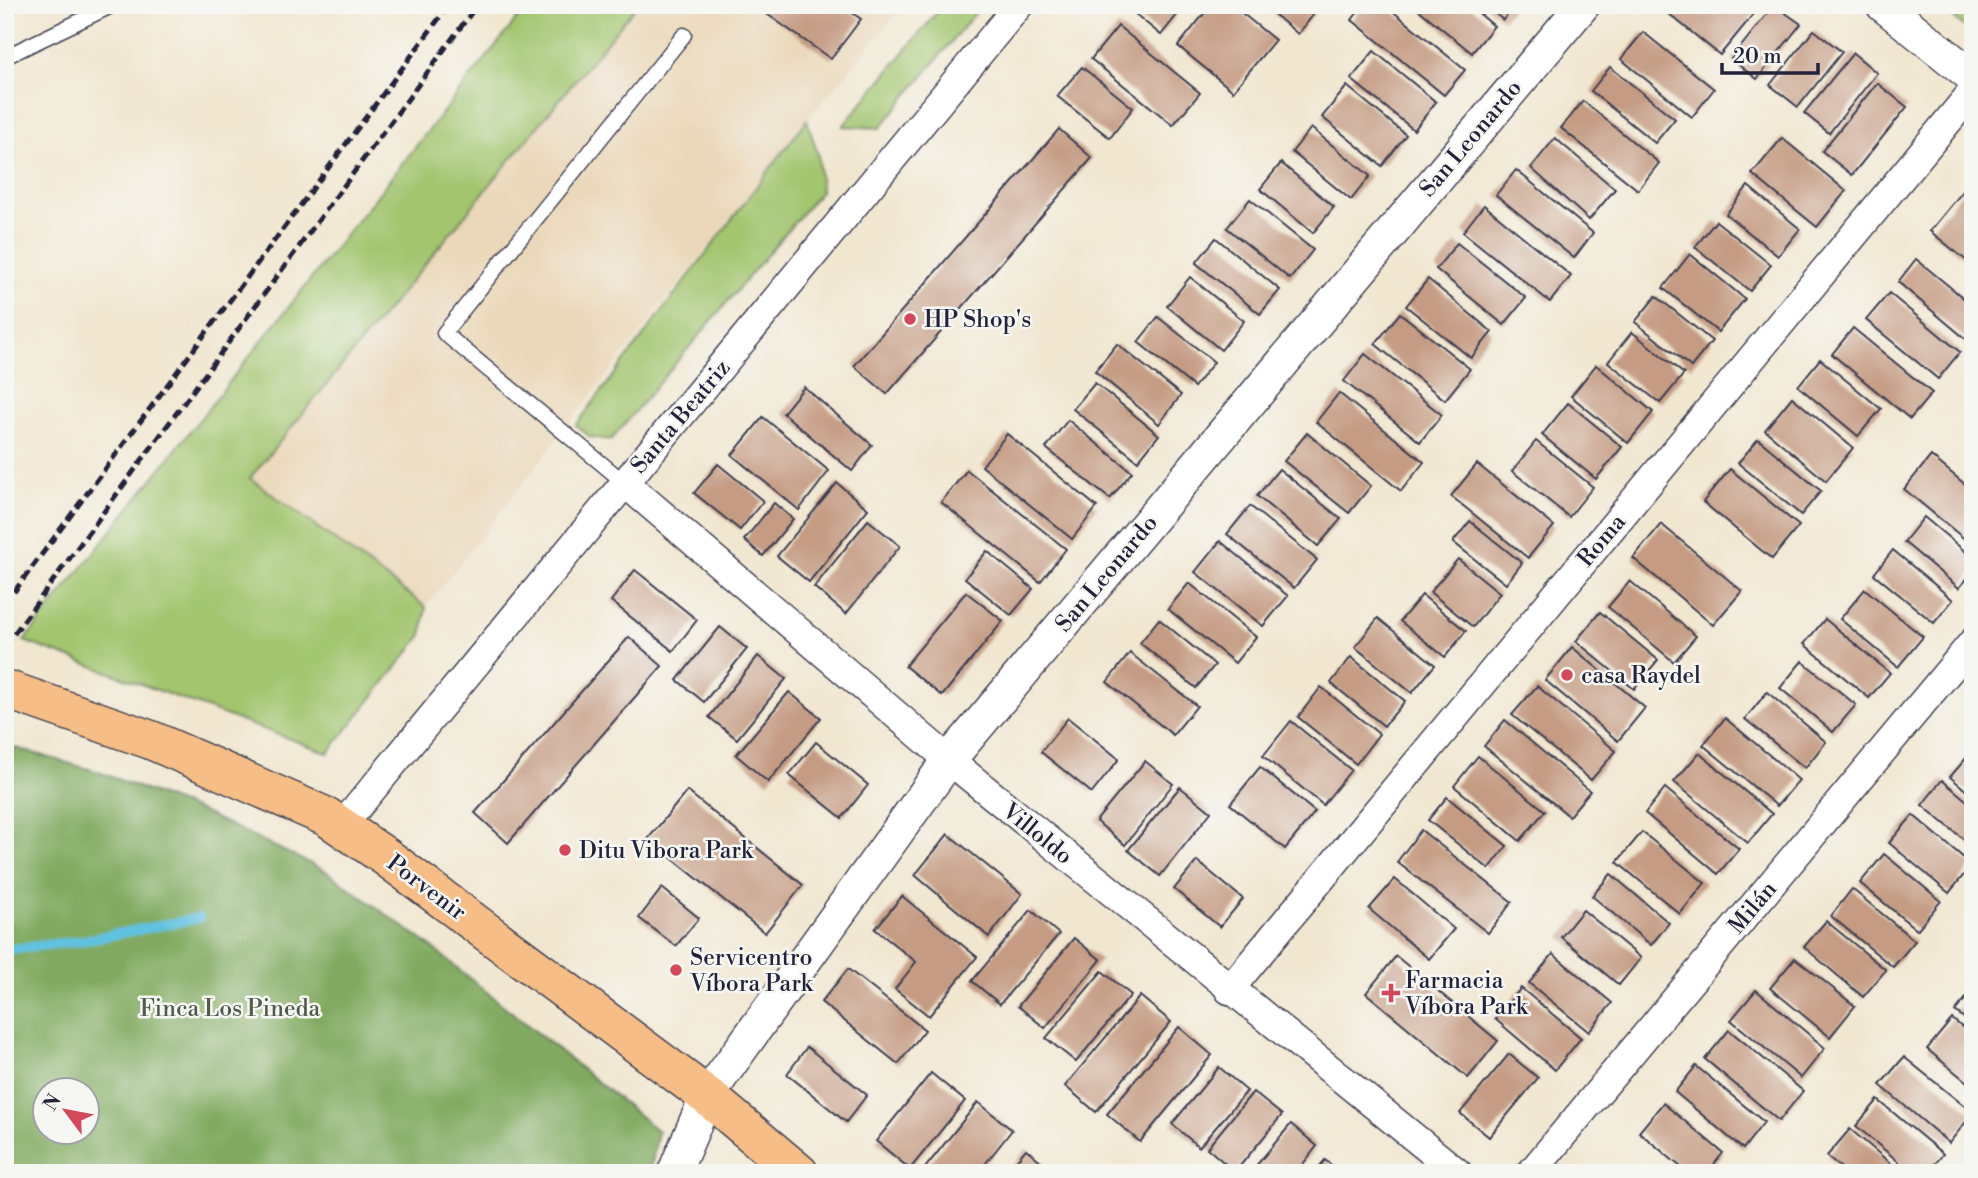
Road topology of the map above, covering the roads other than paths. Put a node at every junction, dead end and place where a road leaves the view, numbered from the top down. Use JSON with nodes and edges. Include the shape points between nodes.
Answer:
{"nodes":[{"id":1,"x":113,"y":5,"type":"edge"},
{"id":2,"x":1019,"y":5,"type":"edge"},
{"id":3,"x":1583,"y":5,"type":"edge"},
{"id":4,"x":1883,"y":5,"type":"edge"},
{"id":5,"x":684,"y":35,"type":"dead end"},
{"id":6,"x":5,"y":57,"type":"edge"},
{"id":7,"x":1973,"y":77,"type":"edge"},
{"id":8,"x":1973,"y":91,"type":"edge"},
{"id":9,"x":625,"y":483,"type":"junction"},
{"id":10,"x":1973,"y":642,"type":"edge"},
{"id":11,"x":5,"y":689,"type":"edge"},
{"id":12,"x":949,"y":760,"type":"junction"},
{"id":13,"x":341,"y":827,"type":"junction"},
{"id":14,"x":1229,"y":990,"type":"junction"},
{"id":15,"x":707,"y":1096,"type":"junction"},
{"id":16,"x":674,"y":1173,"type":"edge"},
{"id":17,"x":799,"y":1173,"type":"edge"},
{"id":18,"x":1458,"y":1173,"type":"edge"},
{"id":19,"x":1531,"y":1173,"type":"edge"}],
"edges":[{"from":1,"to":6,"type":"lane"},
{"from":2,"to":9,"type":"street","name":"Santa Beatriz"},
{"from":3,"to":12,"type":"street","name":"San Leonardo"},
{"from":4,"to":7,"type":"street"},
{"from":5,"to":9,"type":"lane","via":[[444,333]]},
{"from":8,"to":14,"type":"street","name":"Roma"},
{"from":9,"to":12,"type":"street","name":"Villoldo"},
{"from":9,"to":13,"type":"street","name":"Santa Beatriz"},
{"from":10,"to":19,"type":"street","name":"Milán"},
{"from":11,"to":13,"type":"main road","name":"Porvenir","via":[[151,740],[249,781]]},
{"from":12,"to":14,"type":"street","name":"Villoldo"},
{"from":12,"to":15,"type":"street","name":"San Leonardo"},
{"from":13,"to":15,"type":"main road","name":"Porvenir"},
{"from":14,"to":18,"type":"street","name":"Villoldo"},
{"from":15,"to":16,"type":"street","name":"San Leonardo"},
{"from":15,"to":17,"type":"main road","name":"Porvenir"}]}
